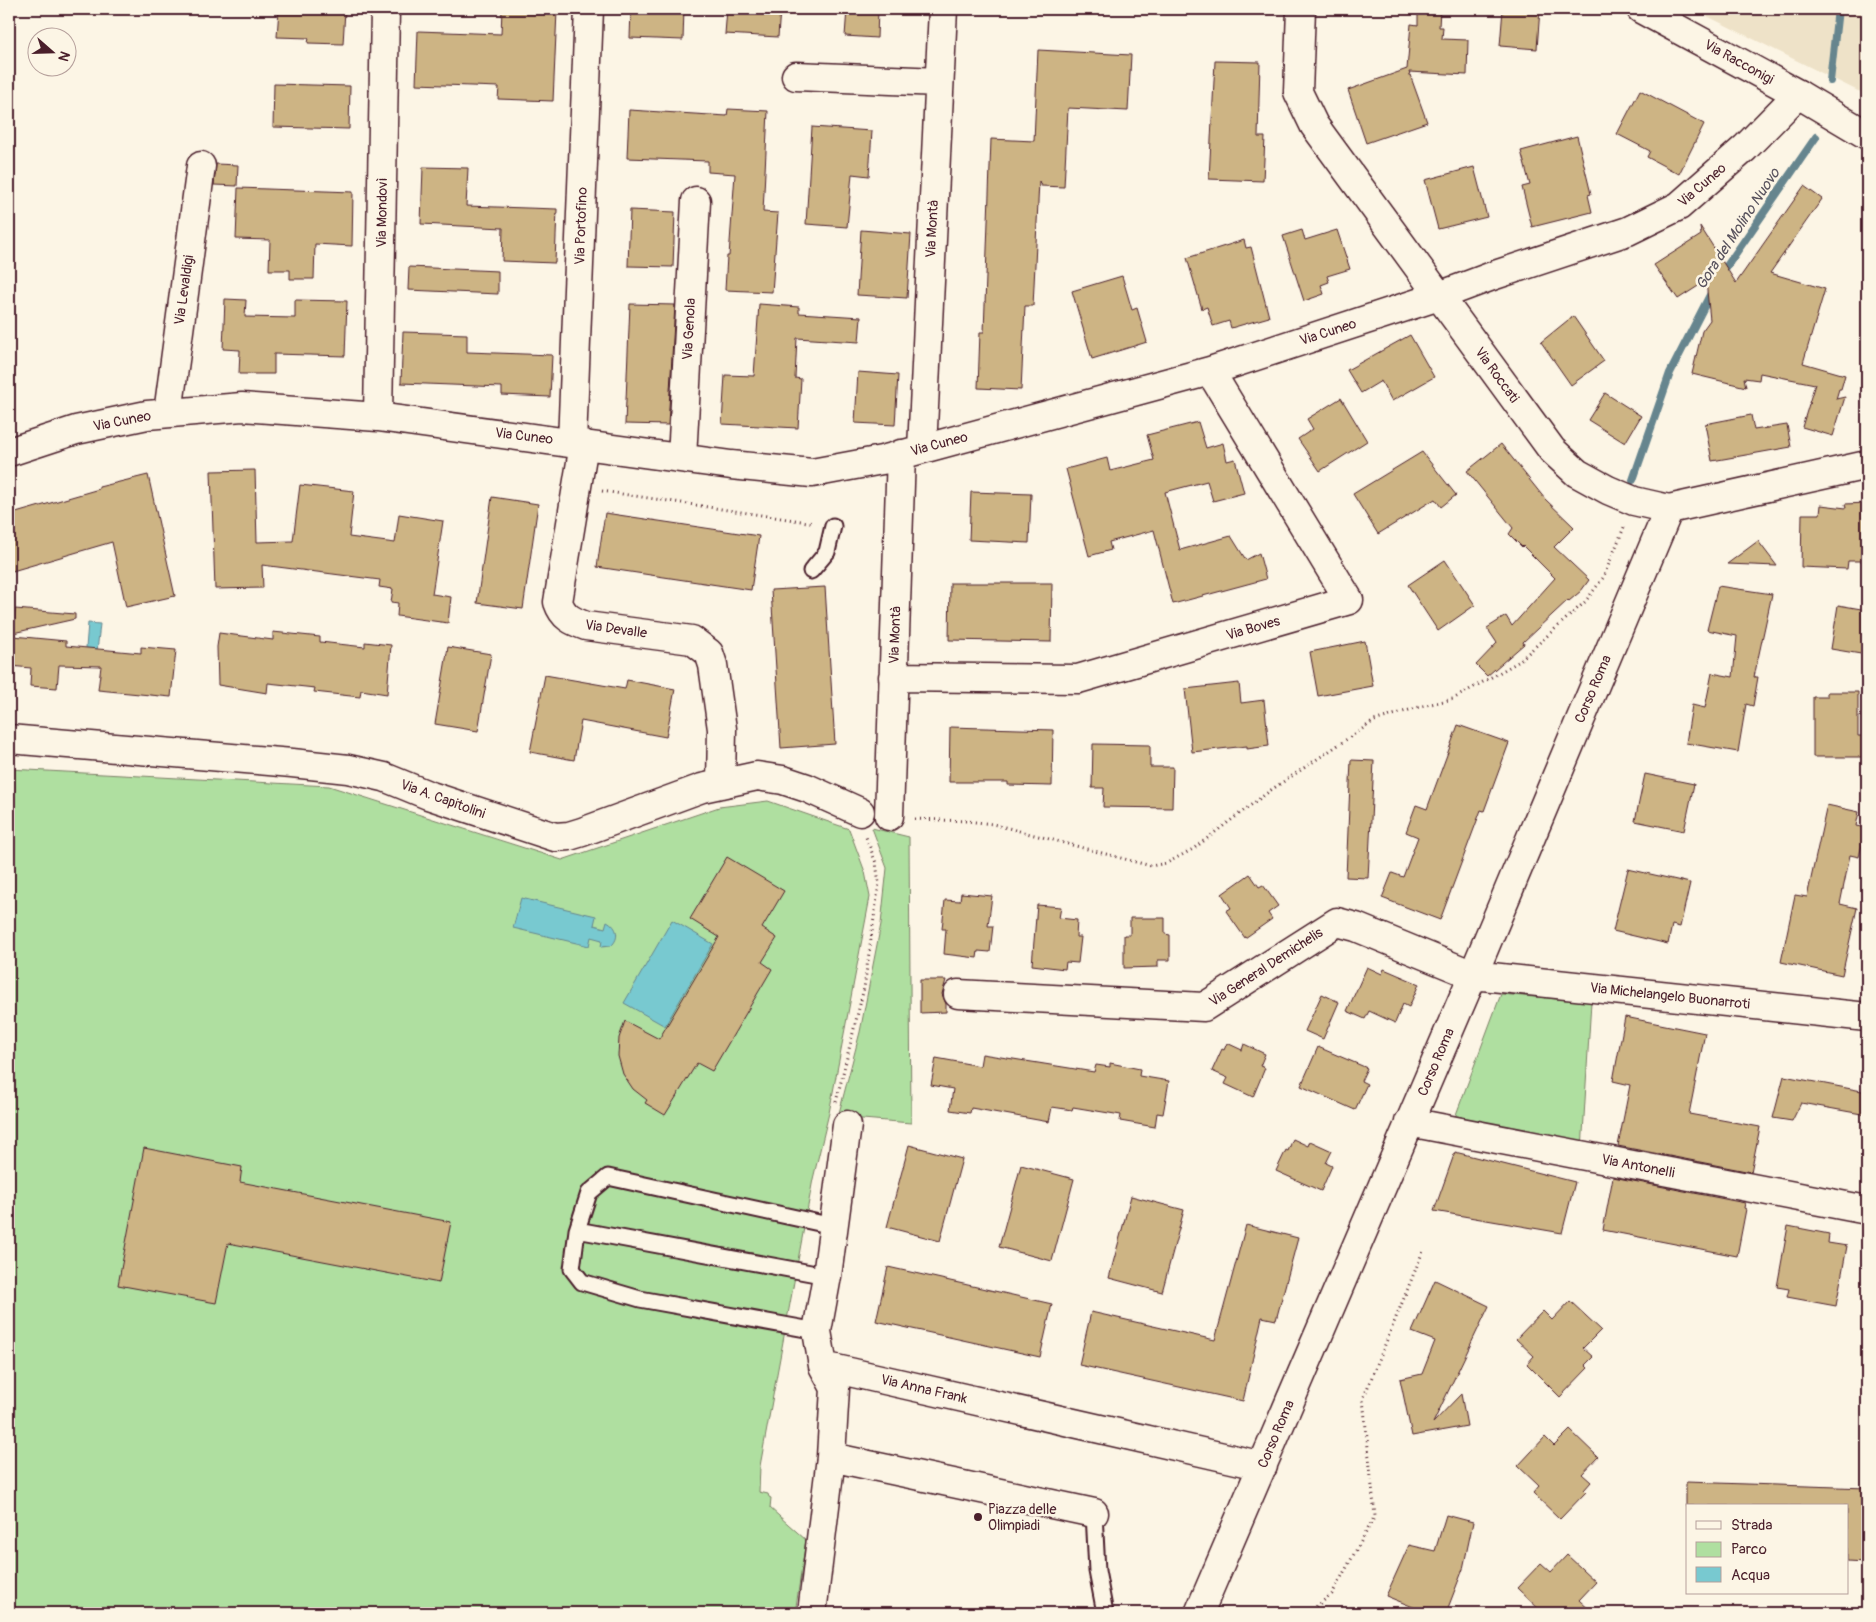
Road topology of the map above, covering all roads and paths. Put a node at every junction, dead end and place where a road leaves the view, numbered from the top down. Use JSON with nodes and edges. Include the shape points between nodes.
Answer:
{"nodes":[{"id":1,"x":385,"y":9,"type":"edge"},
{"id":2,"x":589,"y":9,"type":"edge"},
{"id":3,"x":943,"y":9,"type":"edge"},
{"id":4,"x":1301,"y":9,"type":"edge"},
{"id":5,"x":1641,"y":9,"type":"edge"},
{"id":6,"x":796,"y":76,"type":"dead end"},
{"id":7,"x":939,"y":82,"type":"junction"},
{"id":8,"x":1798,"y":94,"type":"junction"},
{"id":9,"x":1838,"y":117,"type":"junction"},
{"id":10,"x":1867,"y":121,"type":"edge"},
{"id":11,"x":1867,"y":135,"type":"edge"},
{"id":12,"x":201,"y":166,"type":"dead end"},
{"id":13,"x":696,"y":201,"type":"dead end"},
{"id":14,"x":1439,"y":296,"type":"junction"},
{"id":15,"x":1210,"y":371,"type":"junction"},
{"id":16,"x":168,"y":413,"type":"junction"},
{"id":17,"x":378,"y":417,"type":"junction"},
{"id":18,"x":578,"y":443,"type":"junction"},
{"id":19,"x":9,"y":452,"type":"edge"},
{"id":20,"x":912,"y":452,"type":"junction"},
{"id":21,"x":682,"y":458,"type":"junction"},
{"id":22,"x":1867,"y":465,"type":"edge"},
{"id":23,"x":577,"y":487,"type":"junction"},
{"id":24,"x":1634,"y":501,"type":"junction"},
{"id":25,"x":1668,"y":509,"type":"junction"},
{"id":26,"x":833,"y":526,"type":"joint"},
{"id":27,"x":811,"y":571,"type":"dead end"},
{"id":28,"x":893,"y":677,"type":"junction"},
{"id":29,"x":9,"y":739,"type":"edge"},
{"id":30,"x":721,"y":784,"type":"junction"},
{"id":31,"x":889,"y":816,"type":"joint"},
{"id":32,"x":861,"y":822,"type":"joint"},
{"id":33,"x":1473,"y":975,"type":"junction"},
{"id":34,"x":958,"y":994,"type":"dead end"},
{"id":35,"x":1867,"y":1017,"type":"edge"},
{"id":36,"x":840,"y":1118,"type":"joint"},
{"id":37,"x":1410,"y":1122,"type":"junction"},
{"id":38,"x":1867,"y":1210,"type":"edge"},
{"id":39,"x":833,"y":1226,"type":"junction"},
{"id":40,"x":577,"y":1230,"type":"junction"},
{"id":41,"x":1422,"y":1251,"type":"dead end"},
{"id":42,"x":826,"y":1276,"type":"junction"},
{"id":43,"x":817,"y":1331,"type":"junction"},
{"id":44,"x":823,"y":1366,"type":"junction"},
{"id":45,"x":831,"y":1457,"type":"junction"},
{"id":46,"x":1263,"y":1466,"type":"junction"},
{"id":47,"x":1094,"y":1513,"type":"joint"},
{"id":48,"x":812,"y":1613,"type":"edge"},
{"id":49,"x":1105,"y":1613,"type":"edge"},
{"id":50,"x":1199,"y":1613,"type":"edge"},
{"id":51,"x":1308,"y":1613,"type":"edge"}],
"edges":[{"from":1,"to":17,"type":"street","name":"Via Mondovì"},
{"from":2,"to":18,"type":"street","name":"Via Portofino"},
{"from":3,"to":7,"type":"street","name":"Via Montà"},
{"from":4,"to":14,"type":"street","name":"Via Roccati","via":[[1298,92],[1314,125]]},
{"from":5,"to":8,"type":"street","name":"Via Racconigi"},
{"from":6,"to":7,"type":"street"},
{"from":7,"to":20,"type":"street","name":"Via Montà"},
{"from":8,"to":9,"type":"street","name":"Via Racconigi"},
{"from":8,"to":14,"type":"street","name":"Via Cuneo","via":[[1745,148],[1679,206],[1628,231]]},
{"from":9,"to":10,"type":"street","name":"Via Racconigi"},
{"from":9,"to":11,"type":"street","name":"Via Racconigi"},
{"from":12,"to":16,"type":"street","name":"Via Levaldigi"},
{"from":13,"to":21,"type":"street","name":"Via Genola"},
{"from":14,"to":15,"type":"street","name":"Via Cuneo"},
{"from":14,"to":24,"type":"street","name":"Via Roccati","via":[[1552,450],[1577,473]]},
{"from":15,"to":20,"type":"street","name":"Via Cuneo"},
{"from":15,"to":28,"type":"street","name":"Via Boves","via":[[1349,600],[1078,679]]},
{"from":16,"to":17,"type":"street","name":"Via Cuneo","via":[[242,407]]},
{"from":16,"to":19,"type":"street","name":"Via Cuneo","via":[[76,430]]},
{"from":17,"to":18,"type":"street","name":"Via Cuneo"},
{"from":18,"to":21,"type":"street","name":"Via Cuneo"},
{"from":18,"to":23,"type":"street","name":"Via Devalle"},
{"from":20,"to":21,"type":"street","name":"Via Cuneo","via":[[812,473]]},
{"from":20,"to":28,"type":"street","name":"Via Montà"},
{"from":22,"to":25,"type":"street","name":"Via Roccati"},
{"from":23,"to":26,"type":"path"},
{"from":23,"to":30,"type":"street","name":"Via Devalle","via":[[558,602],[561,613],[586,626],[692,640],[709,653],[722,729]]},
{"from":24,"to":25,"type":"street","name":"Via Roccati"},
{"from":24,"to":31,"type":"path","via":[[1602,578],[1585,602],[1518,662],[1454,699],[1374,721],[1271,790],[1193,849],[1167,863],[1151,866],[994,824]]},
{"from":25,"to":33,"type":"street","name":"Corso Roma"},
{"from":26,"to":27,"type":"lane","via":[[827,552]]},
{"from":28,"to":31,"type":"street","name":"Via Montà"},
{"from":29,"to":30,"type":"street","name":"Via A. Capitolini","via":[[348,769],[384,777],[555,837],[582,832]]},
{"from":30,"to":32,"type":"street","name":"Via A. Capitolini","via":[[757,776],[783,780],[807,788]]},
{"from":32,"to":36,"type":"path","via":[[876,863],[879,883]]},
{"from":33,"to":34,"type":"street","name":"Via General Demichelis","via":[[1337,922],[1204,1007]]},
{"from":33,"to":35,"type":"street","name":"Via Michelangelo Buonarroti"},
{"from":33,"to":37,"type":"street","name":"Corso Roma"},
{"from":36,"to":39,"type":"street"},
{"from":37,"to":38,"type":"street","name":"Via Antonelli"},
{"from":37,"to":46,"type":"street","name":"Corso Roma"},
{"from":39,"to":40,"type":"lane","via":[[608,1177],[589,1193]]},
{"from":39,"to":42,"type":"street"},
{"from":40,"to":42,"type":"lane"},
{"from":40,"to":43,"type":"lane","via":[[572,1269],[582,1282],[640,1299]]},
{"from":41,"to":51,"type":"path","via":[[1363,1398],[1375,1516],[1332,1594]]},
{"from":42,"to":43,"type":"street"},
{"from":43,"to":44,"type":"street"},
{"from":44,"to":45,"type":"street","via":[[835,1388]]},
{"from":44,"to":46,"type":"street","name":"Via Anna Frank"},
{"from":45,"to":47,"type":"street"},
{"from":45,"to":48,"type":"street"},
{"from":46,"to":50,"type":"street","name":"Corso Roma"},
{"from":47,"to":49,"type":"lane","via":[[1097,1571]]}]}
